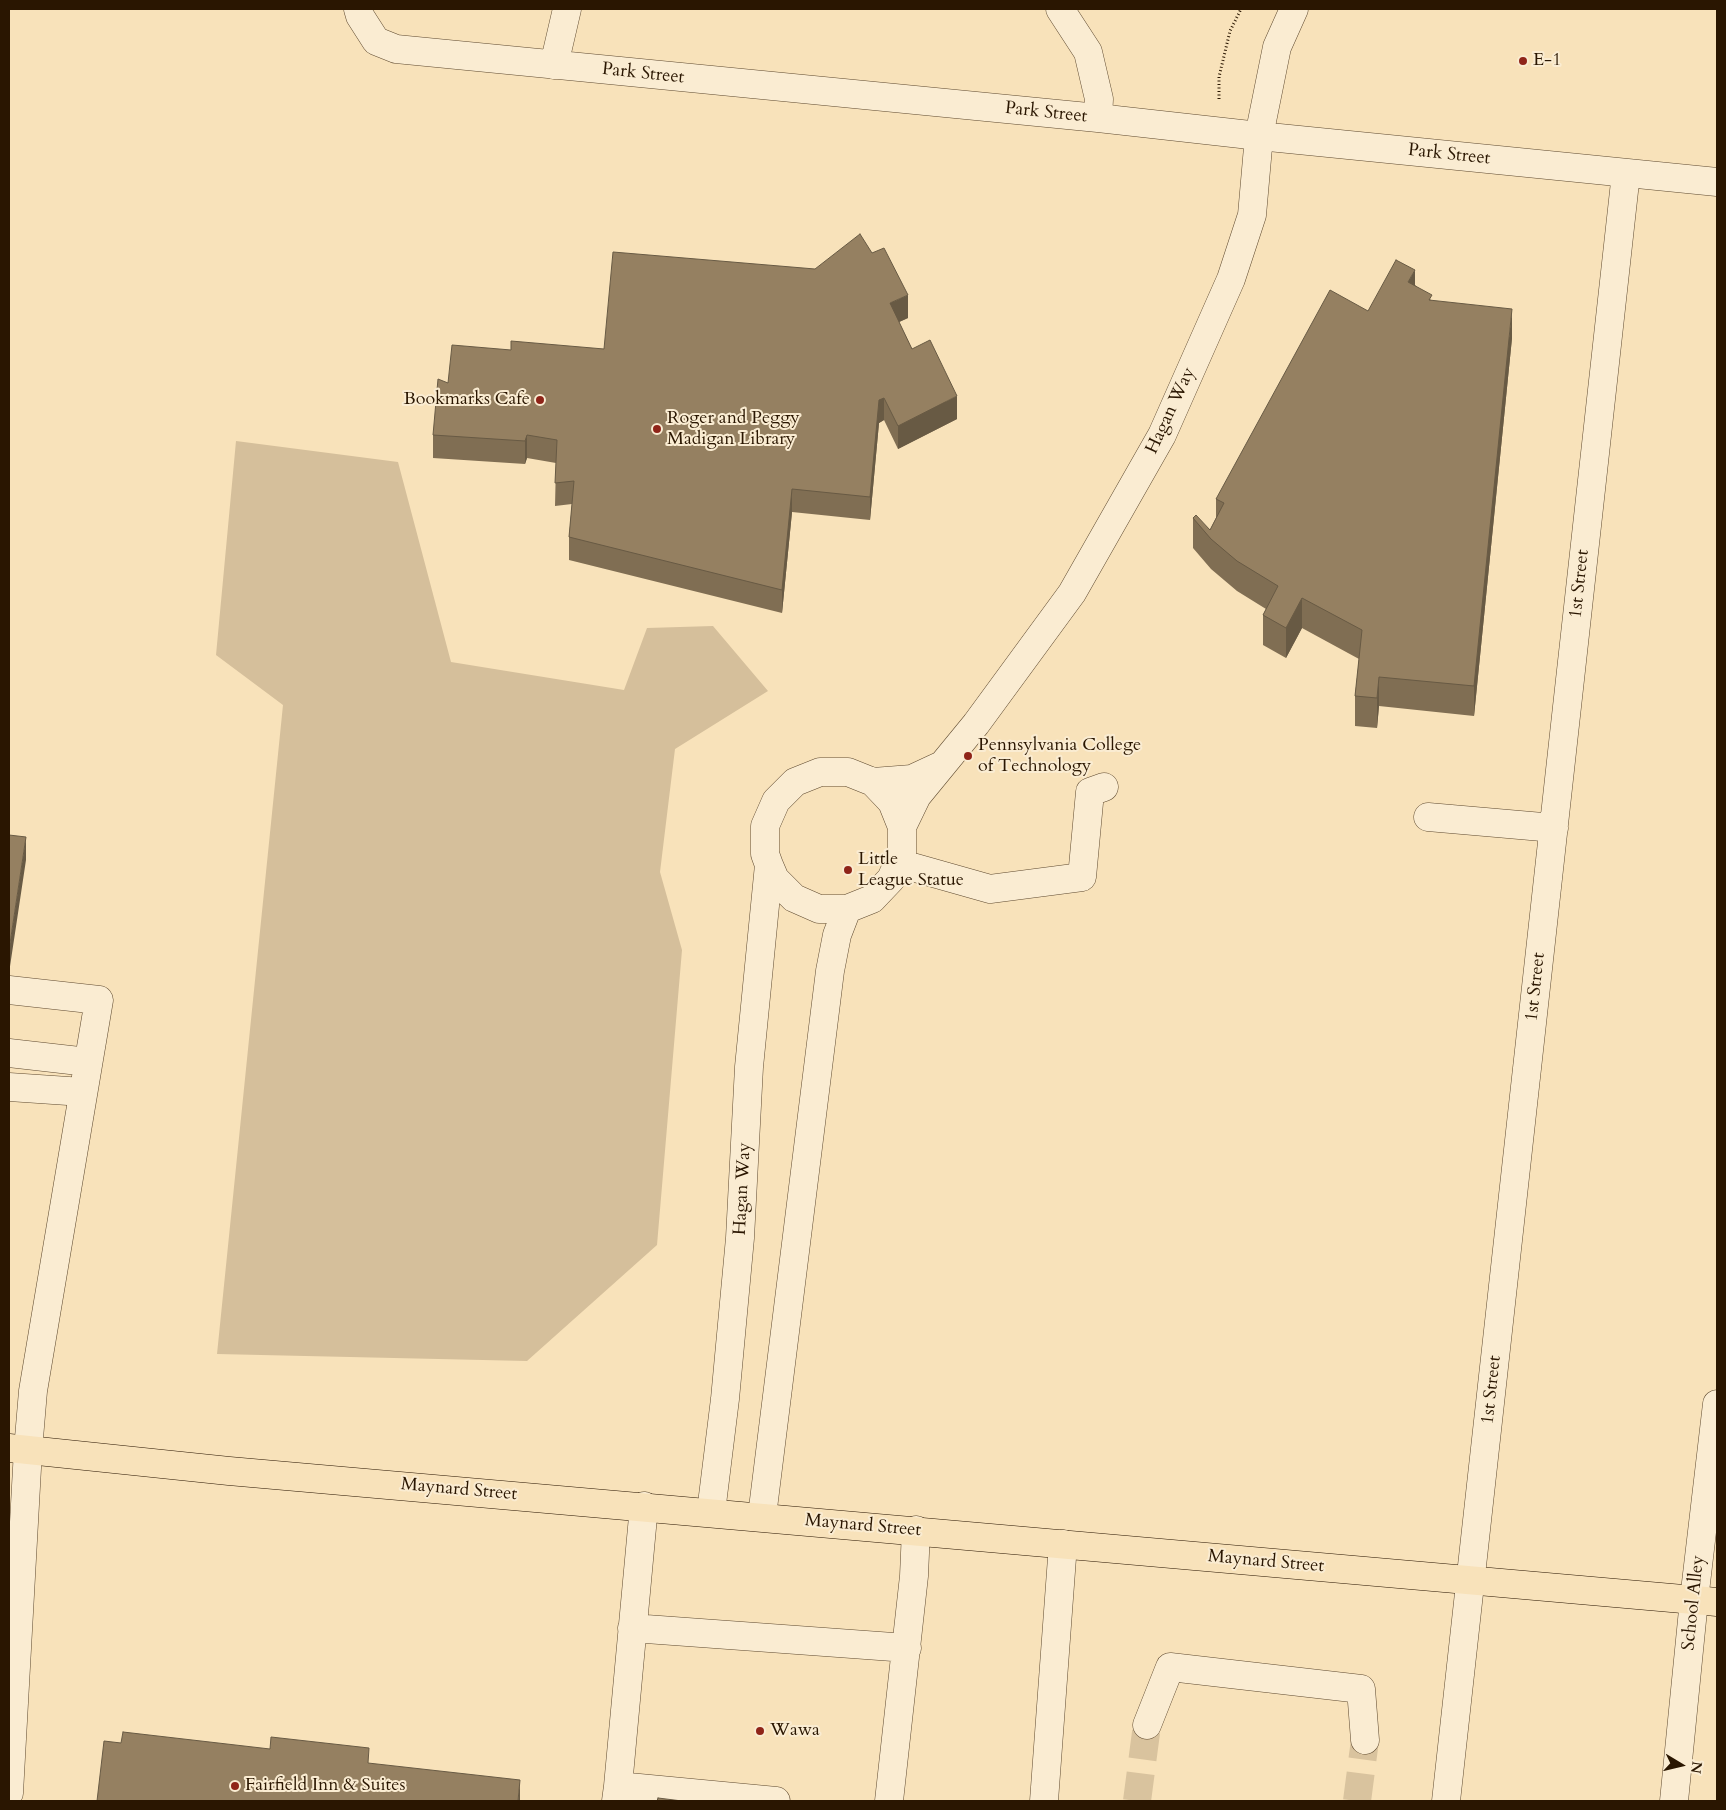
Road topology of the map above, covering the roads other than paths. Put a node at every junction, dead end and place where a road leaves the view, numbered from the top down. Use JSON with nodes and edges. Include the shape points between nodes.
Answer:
{"nodes":[{"id":1,"x":358,"y":9,"type":"edge"},
{"id":2,"x":567,"y":9,"type":"edge"},
{"id":3,"x":1060,"y":9,"type":"edge"},
{"id":4,"x":1294,"y":9,"type":"edge"},
{"id":5,"x":554,"y":65,"type":"junction"},
{"id":6,"x":1098,"y":118,"type":"junction"},
{"id":7,"x":1259,"y":136,"type":"junction"},
{"id":8,"x":1626,"y":173,"type":"junction"},
{"id":9,"x":1717,"y":182,"type":"edge"},
{"id":10,"x":941,"y":766,"type":"junction"},
{"id":11,"x":873,"y":782,"type":"junction"},
{"id":12,"x":1104,"y":787,"type":"dead end"},
{"id":13,"x":1428,"y":817,"type":"dead end"},
{"id":14,"x":902,"y":827,"type":"junction"},
{"id":15,"x":1554,"y":828,"type":"junction"},
{"id":16,"x":898,"y":863,"type":"junction"},
{"id":17,"x":769,"y":865,"type":"junction"},
{"id":18,"x":847,"y":909,"type":"junction"},
{"id":19,"x":9,"y":990,"type":"edge"},
{"id":20,"x":9,"y":1054,"type":"edge"},
{"id":21,"x":88,"y":1062,"type":"junction"},
{"id":22,"x":9,"y":1087,"type":"edge"},
{"id":23,"x":83,"y":1092,"type":"junction"},
{"id":24,"x":1717,"y":1404,"type":"edge"},
{"id":25,"x":18,"y":1449,"type":"edge"},
{"id":26,"x":644,"y":1506,"type":"junction"},
{"id":27,"x":711,"y":1512,"type":"junction"},
{"id":28,"x":762,"y":1516,"type":"junction"},
{"id":29,"x":916,"y":1530,"type":"junction"},
{"id":30,"x":1063,"y":1544,"type":"junction"},
{"id":31,"x":1470,"y":1581,"type":"junction"},
{"id":32,"x":1706,"y":1601,"type":"edge"},
{"id":33,"x":632,"y":1628,"type":"junction"},
{"id":34,"x":907,"y":1648,"type":"junction"},
{"id":35,"x":1147,"y":1725,"type":"tunnel mouth"},
{"id":36,"x":1365,"y":1740,"type":"tunnel mouth"},
{"id":37,"x":9,"y":1792,"type":"edge"},
{"id":38,"x":617,"y":1794,"type":"edge"},
{"id":39,"x":776,"y":1801,"type":"edge"},
{"id":40,"x":890,"y":1801,"type":"edge"},
{"id":41,"x":1044,"y":1801,"type":"edge"},
{"id":42,"x":1446,"y":1801,"type":"edge"},
{"id":43,"x":1674,"y":1801,"type":"edge"}],
"edges":[{"from":1,"to":5,"type":"street","name":"Park Street","via":[[376,41],[396,49]]},
{"from":2,"to":5,"type":"street"},
{"from":3,"to":6,"type":"street","via":[[1088,52],[1099,99]]},
{"from":4,"to":7,"type":"street","name":"Hagan Way","via":[[1276,47]]},
{"from":5,"to":6,"type":"street","name":"Park Street"},
{"from":6,"to":7,"type":"street","name":"Park Street"},
{"from":7,"to":8,"type":"street","name":"Park Street"},
{"from":7,"to":10,"type":"street","name":"Hagan Way","via":[[1252,215],[1231,279],[1162,435],[1072,593],[976,724]]},
{"from":8,"to":9,"type":"street","name":"Park Street"},
{"from":8,"to":15,"type":"street","name":"1st Street"},
{"from":10,"to":11,"type":"street","name":"Hagan Way","via":[[912,780]]},
{"from":10,"to":14,"type":"street","name":"Hagan Way","via":[[917,796]]},
{"from":11,"to":14,"type":"street","name":"Hagan Way","via":[[892,802]]},
{"from":11,"to":17,"type":"street","name":"Hagan Way","via":[[848,772],[820,772],[796,782],[776,801],[765,826],[765,854]]},
{"from":12,"to":16,"type":"street","via":[[1090,792],[1082,877],[990,889]]},
{"from":13,"to":15,"type":"street"},
{"from":14,"to":16,"type":"street","name":"Hagan Way","via":[[902,854]]},
{"from":15,"to":31,"type":"street","name":"1st Street"},
{"from":16,"to":18,"type":"street","name":"Hagan Way","via":[[891,879],[872,899]]},
{"from":17,"to":18,"type":"street","name":"Hagan Way","via":[[775,879],[794,898],[819,909]]},
{"from":17,"to":27,"type":"street","name":"Hagan Way","via":[[749,1067],[740,1238]]},
{"from":18,"to":28,"type":"street","via":[[837,935],[830,971]]},
{"from":19,"to":21,"type":"street","via":[[99,1000]]},
{"from":20,"to":21,"type":"street"},
{"from":21,"to":23,"type":"street"},
{"from":22,"to":23,"type":"street"},
{"from":23,"to":25,"type":"street","via":[[33,1391]]},
{"from":24,"to":32,"type":"street","name":"School Alley"},
{"from":25,"to":26,"type":"main road","name":"Maynard Street"},
{"from":25,"to":37,"type":"street"},
{"from":26,"to":27,"type":"main road","name":"Maynard Street"},
{"from":26,"to":33,"type":"street"},
{"from":27,"to":28,"type":"main road","name":"Maynard Street"},
{"from":28,"to":29,"type":"main road","name":"Maynard Street"},
{"from":29,"to":30,"type":"main road","name":"Maynard Street"},
{"from":29,"to":34,"type":"street"},
{"from":30,"to":31,"type":"main road","name":"Maynard Street"},
{"from":30,"to":41,"type":"street"},
{"from":31,"to":32,"type":"main road","name":"Maynard Street"},
{"from":31,"to":42,"type":"street","name":"1st Street"},
{"from":32,"to":43,"type":"street","name":"School Alley"},
{"from":33,"to":34,"type":"street"},
{"from":33,"to":38,"type":"street"},
{"from":34,"to":40,"type":"street"},
{"from":35,"to":36,"type":"street","via":[[1170,1667],[1361,1689]]},
{"from":38,"to":39,"type":"street"}]}
